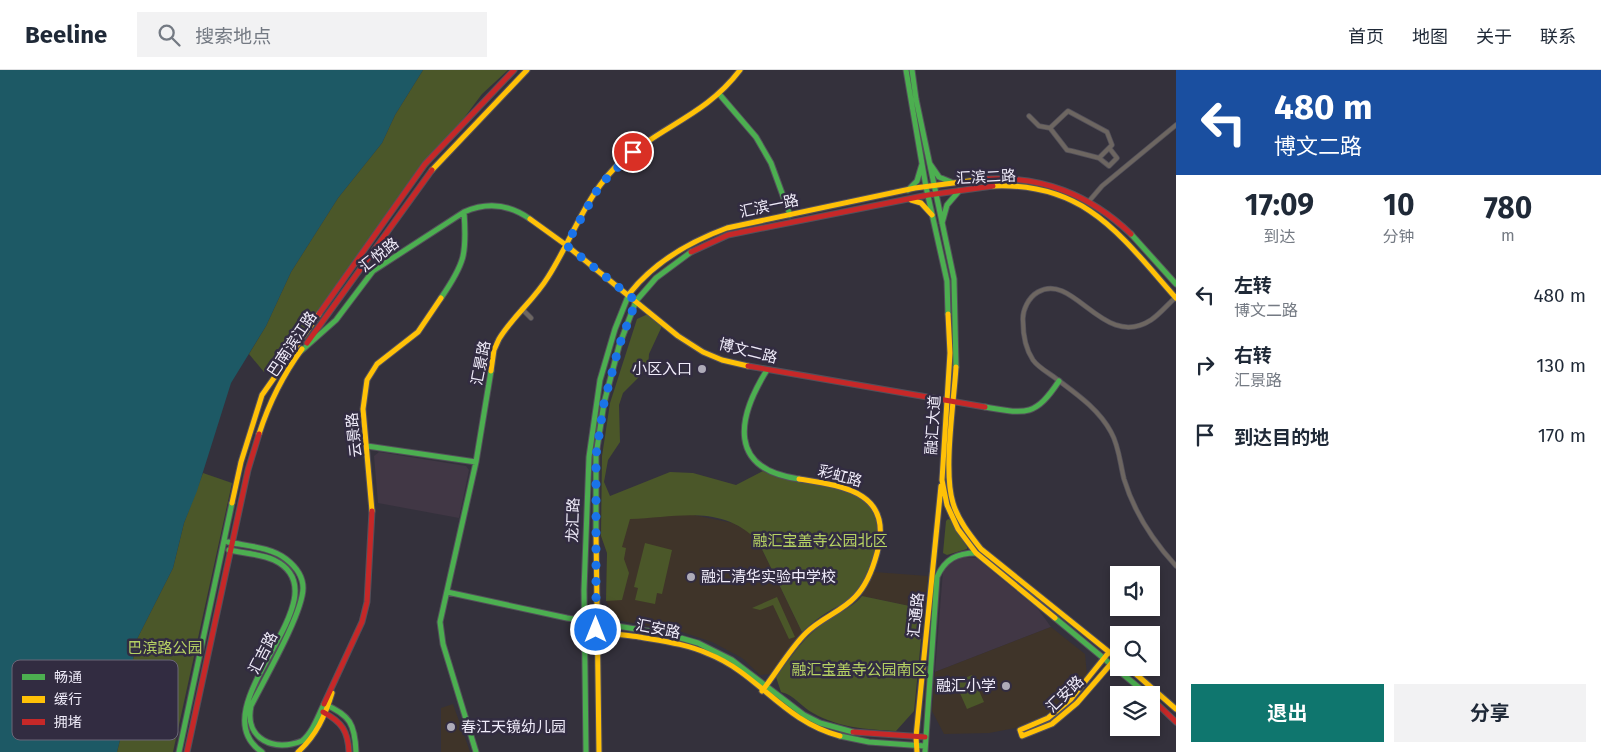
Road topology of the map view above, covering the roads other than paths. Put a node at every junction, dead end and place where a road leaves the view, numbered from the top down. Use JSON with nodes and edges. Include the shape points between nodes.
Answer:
{"nodes":[{"id":1,"x":514,"y":70,"type":"edge"},
{"id":2,"x":526,"y":70,"type":"edge"},
{"id":3,"x":740,"y":70,"type":"edge"},
{"id":4,"x":906,"y":70,"type":"edge"},
{"id":5,"x":912,"y":70,"type":"edge"},
{"id":6,"x":720,"y":95,"type":"junction"},
{"id":7,"x":1029,"y":116,"type":"dead end"},
{"id":8,"x":1176,"y":125,"type":"edge"},
{"id":9,"x":1050,"y":128,"type":"junction"},
{"id":10,"x":1110,"y":149,"type":"junction"},
{"id":11,"x":1099,"y":158,"type":"junction"},
{"id":12,"x":1113,"y":161,"type":"junction"},
{"id":13,"x":922,"y":164,"type":"junction"},
{"id":14,"x":930,"y":164,"type":"junction"},
{"id":15,"x":1121,"y":170,"type":"junction"},
{"id":16,"x":955,"y":183,"type":"junction"},
{"id":17,"x":935,"y":186,"type":"junction"},
{"id":18,"x":926,"y":188,"type":"junction"},
{"id":19,"x":959,"y":191,"type":"junction"},
{"id":20,"x":906,"y":192,"type":"junction"},
{"id":21,"x":936,"y":194,"type":"junction"},
{"id":22,"x":928,"y":195,"type":"junction"},
{"id":23,"x":907,"y":200,"type":"junction"},
{"id":24,"x":1090,"y":200,"type":"junction"},
{"id":25,"x":464,"y":212,"type":"junction"},
{"id":26,"x":790,"y":215,"type":"junction"},
{"id":27,"x":932,"y":215,"type":"junction"},
{"id":28,"x":942,"y":223,"type":"junction"},
{"id":29,"x":566,"y":245,"type":"junction"},
{"id":30,"x":1174,"y":280,"type":"edge"},
{"id":31,"x":629,"y":294,"type":"junction"},
{"id":32,"x":1176,"y":297,"type":"edge"},
{"id":33,"x":636,"y":301,"type":"junction"},
{"id":34,"x":522,"y":309,"type":"junction"},
{"id":35,"x":530,"y":318,"type":"dead end"},
{"id":36,"x":300,"y":352,"type":"junction"},
{"id":37,"x":767,"y":370,"type":"junction"},
{"id":38,"x":1059,"y":381,"type":"junction"},
{"id":39,"x":948,"y":401,"type":"junction"},
{"id":40,"x":955,"y":402,"type":"junction"},
{"id":41,"x":367,"y":446,"type":"junction"},
{"id":42,"x":476,"y":462,"type":"junction"},
{"id":43,"x":942,"y":480,"type":"junction"},
{"id":44,"x":225,"y":541,"type":"junction"},
{"id":45,"x":232,"y":542,"type":"junction"},
{"id":46,"x":223,"y":548,"type":"junction"},
{"id":47,"x":230,"y":550,"type":"junction"},
{"id":48,"x":976,"y":553,"type":"junction"},
{"id":49,"x":1176,"y":566,"type":"edge"},
{"id":50,"x":447,"y":592,"type":"junction"},
{"id":51,"x":583,"y":621,"type":"junction"},
{"id":52,"x":596,"y":623,"type":"junction"},
{"id":53,"x":596,"y":630,"type":"junction"},
{"id":54,"x":1109,"y":652,"type":"joint"},
{"id":55,"x":1104,"y":659,"type":"junction"},
{"id":56,"x":1110,"y":664,"type":"joint"},
{"id":57,"x":1125,"y":676,"type":"edge"},
{"id":58,"x":1138,"y":676,"type":"edge"},
{"id":59,"x":1137,"y":686,"type":"edge"},
{"id":60,"x":764,"y":689,"type":"junction"},
{"id":61,"x":326,"y":705,"type":"junction"},
{"id":62,"x":1160,"y":707,"type":"edge"},
{"id":63,"x":1176,"y":709,"type":"edge"},
{"id":64,"x":323,"y":712,"type":"junction"},
{"id":65,"x":1176,"y":722,"type":"edge"},
{"id":66,"x":916,"y":737,"type":"junction"},
{"id":67,"x":925,"y":737,"type":"junction"},
{"id":68,"x":917,"y":749,"type":"edge"},
{"id":69,"x":925,"y":749,"type":"edge"},
{"id":70,"x":179,"y":752,"type":"edge"},
{"id":71,"x":187,"y":752,"type":"edge"},
{"id":72,"x":262,"y":752,"type":"edge"},
{"id":73,"x":298,"y":752,"type":"edge"},
{"id":74,"x":349,"y":752,"type":"edge"},
{"id":75,"x":356,"y":752,"type":"edge"},
{"id":76,"x":476,"y":752,"type":"edge"},
{"id":77,"x":586,"y":752,"type":"edge"},
{"id":78,"x":599,"y":752,"type":"edge"}],
"edges":[{"from":1,"to":44,"type":"main road","name":"巴南滨江路","via":[[425,164],[262,395],[242,462]]},
{"from":2,"to":36,"type":"main road","name":"巴南滨江路","via":[[432,170]]},
{"from":3,"to":6,"type":"main road","name":"汇景路"},
{"from":4,"to":13,"type":"main road","name":"融汇大道"},
{"from":5,"to":14,"type":"main road","name":"融汇大道"},
{"from":6,"to":26,"type":"main road","via":[[756,137],[771,164]]},
{"from":6,"to":29,"type":"main road","name":"汇景路","via":[[622,161],[600,185]]},
{"from":7,"to":9,"type":"street","via":[[1039,126]]},
{"from":8,"to":15,"type":"street"},
{"from":9,"to":10,"type":"street","via":[[1068,111],[1106,132],[1112,145]]},
{"from":9,"to":11,"type":"street","via":[[1067,150]]},
{"from":10,"to":11,"type":"street"},
{"from":10,"to":12,"type":"street","via":[[1117,158]]},
{"from":11,"to":12,"type":"street","via":[[1108,166]]},
{"from":12,"to":15,"type":"street"},
{"from":13,"to":18,"type":"main road","name":"融汇大道"},
{"from":13,"to":20,"type":"main road","via":[[917,181]]},
{"from":14,"to":16,"type":"main road","via":[[940,177]]},
{"from":14,"to":17,"type":"main road","name":"融汇大道"},
{"from":15,"to":24,"type":"street"},
{"from":16,"to":17,"type":"main road","name":"汇滨二路"},
{"from":16,"to":24,"type":"main road","name":"汇滨二路","via":[[995,178],[1027,180],[1055,186]]},
{"from":17,"to":18,"type":"main road","name":"汇滨一路"},
{"from":17,"to":21,"type":"main road","name":"融汇大道"},
{"from":18,"to":20,"type":"main road","name":"汇滨一路"},
{"from":18,"to":22,"type":"main road","name":"融汇大道"},
{"from":19,"to":21,"type":"main road","name":"汇滨二路"},
{"from":19,"to":28,"type":"main road","via":[[947,205]]},
{"from":19,"to":32,"type":"main road","name":"汇滨二路","via":[[995,186],[1026,188],[1054,193],[1086,206],[1111,225]]},
{"from":20,"to":26,"type":"main road","name":"汇滨一路"},
{"from":21,"to":22,"type":"main road","name":"汇滨一路"},
{"from":21,"to":28,"type":"main road","name":"融汇大道"},
{"from":22,"to":23,"type":"main road","name":"汇滨一路"},
{"from":22,"to":27,"type":"main road","name":"融汇大道"},
{"from":23,"to":27,"type":"main road","via":[[921,204]]},
{"from":23,"to":33,"type":"main road","name":"汇滨一路","via":[[728,236],[687,254],[656,278]]},
{"from":24,"to":30,"type":"main road","name":"汇滨二路","via":[[1117,219]]},
{"from":25,"to":29,"type":"main road","name":"博文二路","via":[[494,204],[507,207],[520,212]]},
{"from":25,"to":36,"type":"main road","name":"汇悦路","via":[[373,272],[336,320]]},
{"from":25,"to":41,"type":"main road","name":"云景路","via":[[466,245],[459,272],[418,332],[377,364],[367,380],[363,409]]},
{"from":26,"to":31,"type":"main road","name":"汇滨一路","via":[[726,228],[683,248],[650,272]]},
{"from":27,"to":39,"type":"main road","name":"融汇大道","via":[[947,281]]},
{"from":28,"to":40,"type":"main road","name":"融汇大道","via":[[954,279]]},
{"from":29,"to":31,"type":"main road","name":"博文二路"},
{"from":29,"to":34,"type":"main road","name":"汇景路","via":[[548,279]]},
{"from":31,"to":33,"type":"main road","name":"博文二路"},
{"from":31,"to":51,"type":"main road","name":"龙汇路","via":[[610,343],[593,411],[587,454]]},
{"from":32,"to":38,"type":"street","via":[[1150,320],[1130,327],[1111,324],[1063,291],[1045,289],[1036,292],[1022,312],[1023,338],[1035,362]]},
{"from":33,"to":37,"type":"main road","name":"博文二路","via":[[671,331],[703,352],[722,360]]},
{"from":33,"to":52,"type":"main road","name":"龙汇路","via":[[619,346],[604,403],[596,455]]},
{"from":34,"to":35,"type":"street"},
{"from":34,"to":42,"type":"main road","name":"汇景路","via":[[499,336],[494,350]]},
{"from":36,"to":45,"type":"main road","name":"巴南滨江路","via":[[267,408],[248,470]]},
{"from":37,"to":39,"type":"main road","name":"博文二路"},
{"from":37,"to":60,"type":"main road","name":"彩虹路","via":[[743,421],[742,431],[749,453],[758,465],[771,471],[855,490],[870,499],[880,515],[880,538],[866,584],[849,603],[809,630]]},
{"from":38,"to":40,"type":"main road","name":"博文二路","via":[[1040,407],[1028,410],[1009,411]]},
{"from":38,"to":49,"type":"street","via":[[1103,418],[1116,440],[1134,506]]},
{"from":39,"to":40,"type":"main road","name":"博文二路"},
{"from":39,"to":43,"type":"main road","name":"融汇大道"},
{"from":40,"to":54,"type":"main road","name":"融汇大道","via":[[949,480],[953,503],[964,526],[981,549]]},
{"from":41,"to":42,"type":"main road"},
{"from":41,"to":61,"type":"main road","name":"云景路","via":[[373,500],[368,602]]},
{"from":42,"to":50,"type":"main road","name":"汇景路"},
{"from":43,"to":48,"type":"main road","name":"融汇大道","via":[[947,505],[958,529]]},
{"from":43,"to":66,"type":"main road","name":"汇通路"},
{"from":44,"to":45,"type":"main road","name":"汇吉路"},
{"from":44,"to":46,"type":"main road","name":"巴南滨江路"},
{"from":45,"to":47,"type":"main road","name":"巴南滨江路"},
{"from":45,"to":64,"type":"main road","name":"汇吉路","via":[[285,558],[298,571],[302,586],[299,609],[251,706],[252,734],[269,748],[286,749],[295,746],[309,733]]},
{"from":46,"to":47,"type":"main road","name":"汇吉路"},
{"from":46,"to":70,"type":"main road","name":"巴南滨江路"},
{"from":47,"to":71,"type":"main road","name":"巴南滨江路"},
{"from":47,"to":72,"type":"main road","name":"汇吉路","via":[[274,560],[290,572],[296,586],[294,607],[244,711],[247,737]]},
{"from":48,"to":55,"type":"main road","name":"融汇大道"},
{"from":48,"to":67,"type":"main road","name":"汇通路","via":[[952,557],[944,562],[937,577]]},
{"from":50,"to":51,"type":"main road"},
{"from":50,"to":76,"type":"main road","name":"汇景路","via":[[440,622],[441,637]]},
{"from":51,"to":52,"type":"main road","name":"汇安路"},
{"from":51,"to":53,"type":"main road","name":"汇安路"},
{"from":51,"to":77,"type":"main road","name":"龙汇路"},
{"from":52,"to":53,"type":"main road","name":"龙汇路"},
{"from":52,"to":60,"type":"main road","name":"汇安路","via":[[680,638],[710,647],[739,664]]},
{"from":53,"to":60,"type":"main road","name":"汇安路","via":[[678,645],[708,654]]},
{"from":53,"to":78,"type":"main road","name":"龙汇路"},
{"from":54,"to":55,"type":"main road","name":"汇安路"},
{"from":55,"to":56,"type":"main road","name":"融汇大道"},
{"from":55,"to":56,"type":"main road","name":"汇安路","via":[[1071,700],[1048,718],[1020,730],[1022,736],[1052,724],[1077,704]]},
{"from":57,"to":59,"type":"main road","name":"融汇大道"},
{"from":58,"to":63,"type":"main road"},
{"from":60,"to":66,"type":"main road","name":"汇安路","via":[[815,722],[836,730]]},
{"from":60,"to":68,"type":"main road","name":"汇安路","via":[[786,710],[833,735],[864,743]]},
{"from":61,"to":64,"type":"main road","name":"汇吉路"},
{"from":61,"to":75,"type":"main road","via":[[350,719],[356,734]]},
{"from":62,"to":65,"type":"main road"},
{"from":64,"to":73,"type":"main road","name":"汇吉路","via":[[313,737]]},
{"from":64,"to":74,"type":"main road","via":[[347,729]]},
{"from":66,"to":67,"type":"main road","name":"汇安路"},
{"from":66,"to":68,"type":"main road","name":"汇通路"},
{"from":67,"to":69,"type":"main road","name":"汇通路"},
{"from":68,"to":69,"type":"main road","name":"汇安路"}]}
